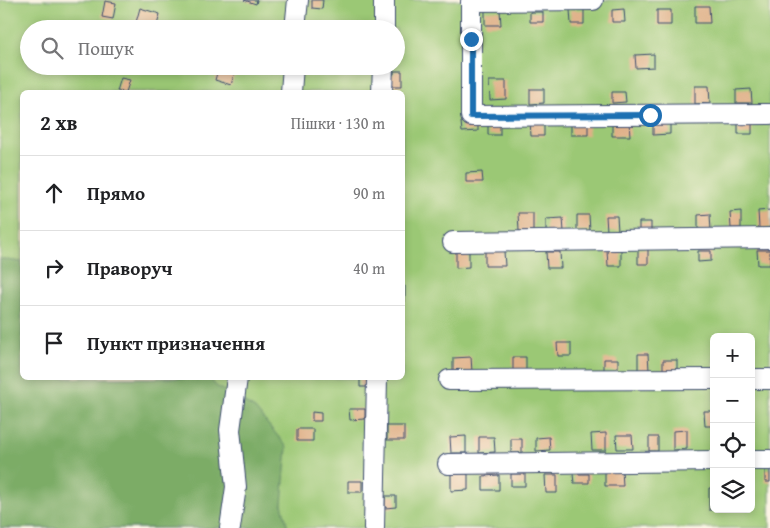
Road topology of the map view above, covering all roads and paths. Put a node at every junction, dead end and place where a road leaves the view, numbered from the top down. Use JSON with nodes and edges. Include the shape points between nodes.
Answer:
{"nodes":[{"id":1,"x":298,"y":0,"type":"edge"},
{"id":2,"x":384,"y":0,"type":"edge"},
{"id":3,"x":593,"y":0,"type":"edge"},
{"id":4,"x":296,"y":20,"type":"edge"},
{"id":5,"x":384,"y":20,"type":"edge"},
{"id":6,"x":292,"y":75,"type":"edge"},
{"id":7,"x":383,"y":75,"type":"edge"},
{"id":8,"x":291,"y":90,"type":"edge"},
{"id":9,"x":382,"y":90,"type":"edge"},
{"id":10,"x":770,"y":114,"type":"edge"},
{"id":11,"x":770,"y":238,"type":"edge"},
{"id":12,"x":453,"y":242,"type":"dead end"},
{"id":13,"x":710,"y":379,"type":"edge"},
{"id":14,"x":755,"y":379,"type":"edge"},
{"id":15,"x":770,"y":379,"type":"edge"},
{"id":16,"x":237,"y":380,"type":"edge"},
{"id":17,"x":377,"y":380,"type":"edge"},
{"id":18,"x":449,"y":380,"type":"dead end"},
{"id":19,"x":755,"y":460,"type":"edge"},
{"id":20,"x":770,"y":460,"type":"edge"},
{"id":21,"x":710,"y":461,"type":"edge"},
{"id":22,"x":448,"y":464,"type":"dead end"},
{"id":23,"x":230,"y":528,"type":"edge"},
{"id":24,"x":374,"y":528,"type":"edge"}],
"edges":[{"from":1,"to":4,"type":"street"},
{"from":2,"to":5,"type":"street"},
{"from":3,"to":10,"type":"street","via":[[471,1],[471,116]]},
{"from":6,"to":8,"type":"street"},
{"from":7,"to":9,"type":"street"},
{"from":11,"to":12,"type":"street"},
{"from":13,"to":18,"type":"street"},
{"from":14,"to":15,"type":"street"},
{"from":16,"to":23,"type":"street","via":[[230,430],[236,487]]},
{"from":17,"to":24,"type":"street"},
{"from":19,"to":20,"type":"street"},
{"from":21,"to":22,"type":"street"}]}
